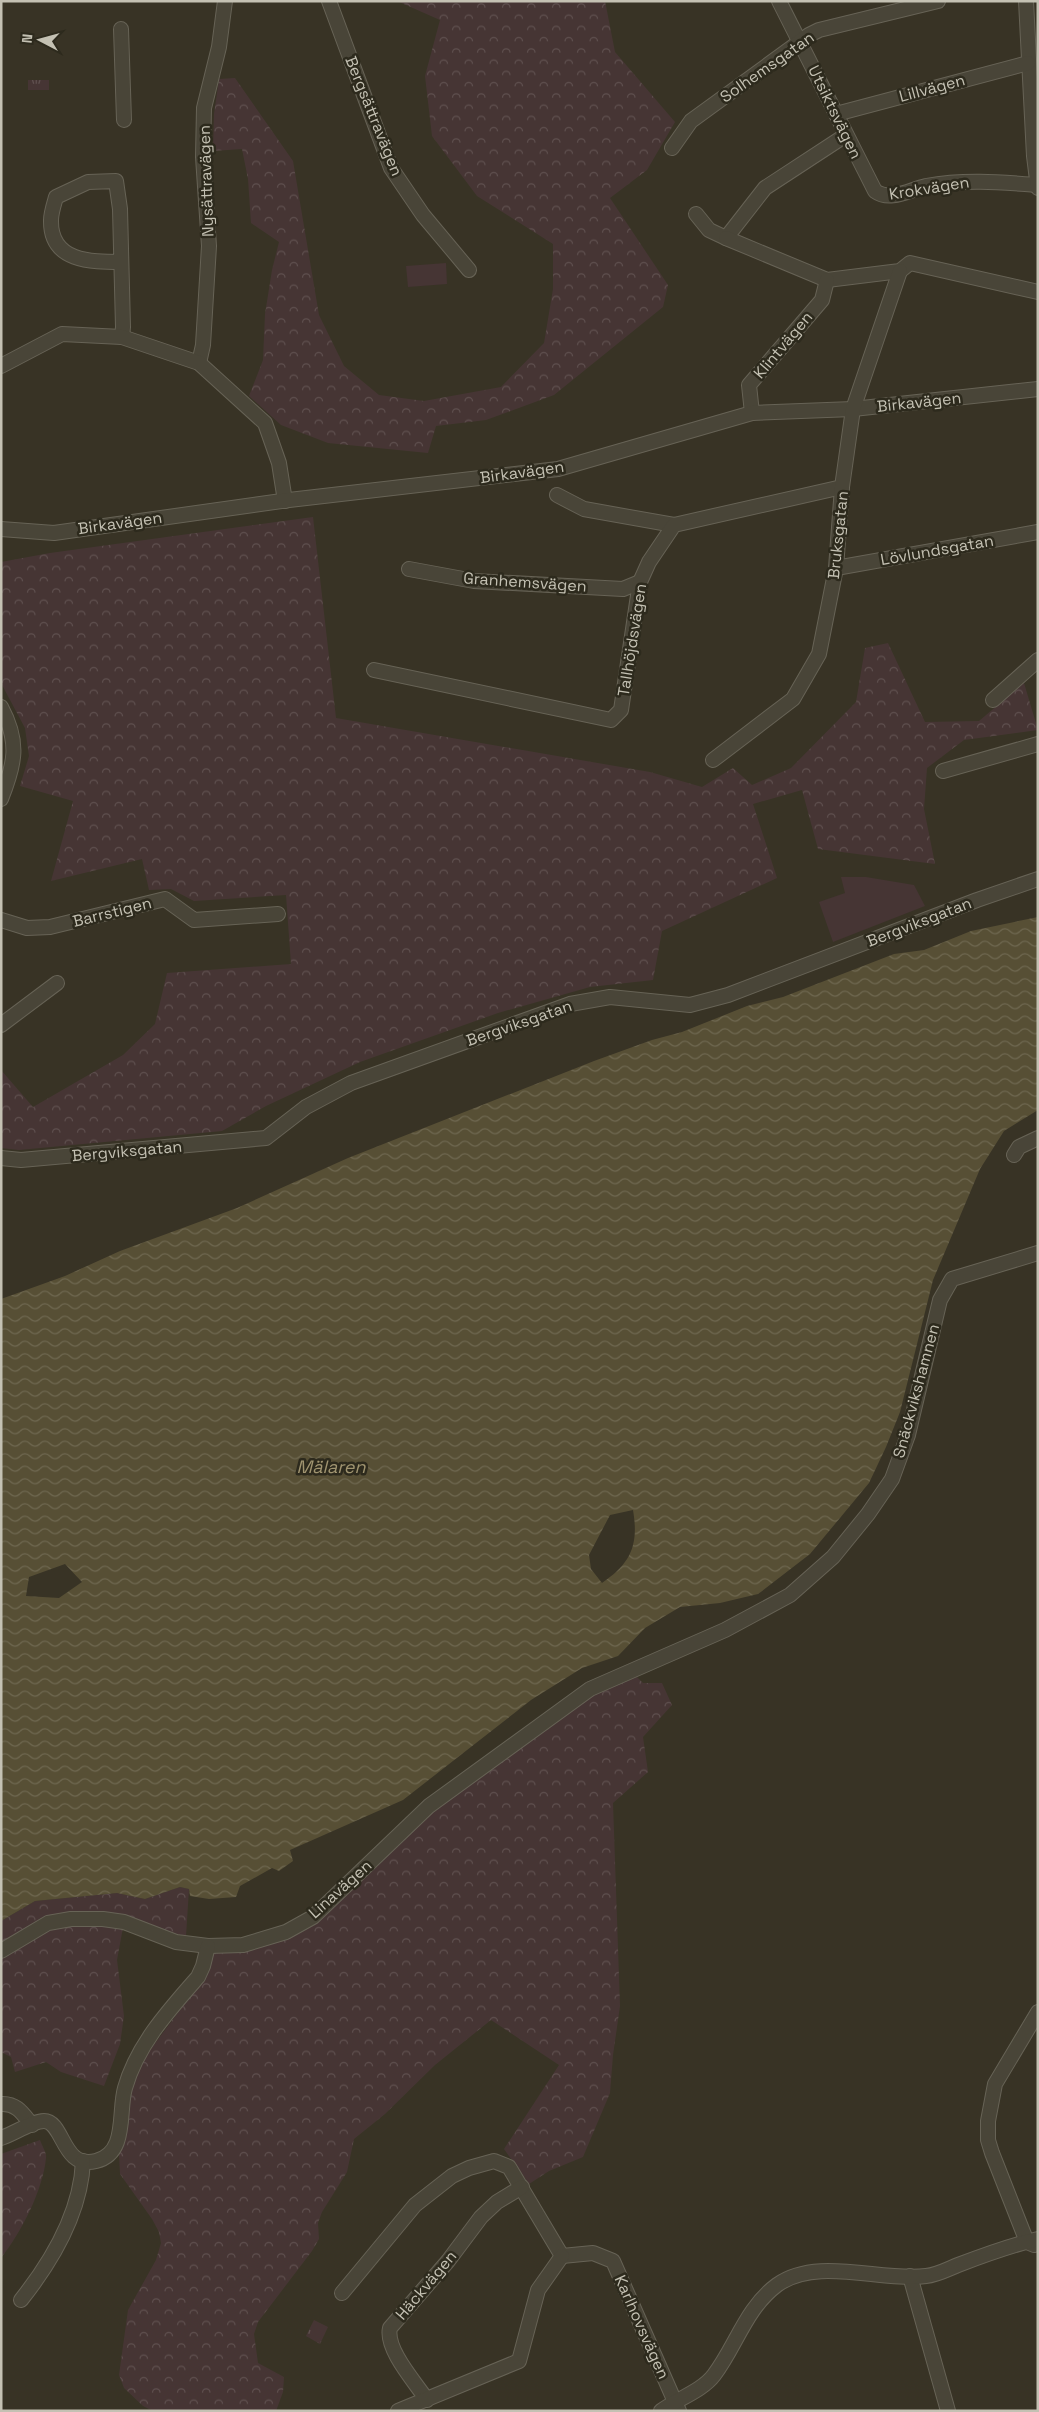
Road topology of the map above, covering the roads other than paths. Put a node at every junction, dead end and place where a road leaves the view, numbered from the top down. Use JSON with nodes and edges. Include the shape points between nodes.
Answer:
{"nodes":[{"id":1,"x":225,"y":1,"type":"edge"},
{"id":2,"x":329,"y":1,"type":"edge"},
{"id":3,"x":779,"y":1,"type":"edge"},
{"id":4,"x":938,"y":1,"type":"edge"},
{"id":5,"x":1026,"y":1,"type":"edge"},
{"id":6,"x":121,"y":29,"type":"dead end"},
{"id":7,"x":801,"y":42,"type":"junction"},
{"id":8,"x":1028,"y":63,"type":"junction"},
{"id":9,"x":836,"y":114,"type":"junction"},
{"id":10,"x":124,"y":120,"type":"dead end"},
{"id":11,"x":846,"y":135,"type":"junction"},
{"id":12,"x":672,"y":148,"type":"dead end"},
{"id":13,"x":1037,"y":187,"type":"edge"},
{"id":14,"x":880,"y":195,"type":"joint"},
{"id":15,"x":696,"y":214,"type":"dead end"},
{"id":16,"x":726,"y":238,"type":"junction"},
{"id":17,"x":121,"y":262,"type":"junction"},
{"id":18,"x":469,"y":270,"type":"dead end"},
{"id":19,"x":900,"y":271,"type":"junction"},
{"id":20,"x":827,"y":280,"type":"junction"},
{"id":21,"x":1038,"y":292,"type":"edge"},
{"id":22,"x":122,"y":337,"type":"junction"},
{"id":23,"x":200,"y":363,"type":"junction"},
{"id":24,"x":1,"y":366,"type":"edge"},
{"id":25,"x":1038,"y":389,"type":"edge"},
{"id":26,"x":853,"y":408,"type":"junction"},
{"id":27,"x":752,"y":413,"type":"junction"},
{"id":28,"x":842,"y":487,"type":"junction"},
{"id":29,"x":557,"y":495,"type":"dead end"},
{"id":30,"x":284,"y":501,"type":"junction"},
{"id":31,"x":674,"y":525,"type":"junction"},
{"id":32,"x":1,"y":529,"type":"edge"},
{"id":33,"x":1038,"y":532,"type":"edge"},
{"id":34,"x":836,"y":568,"type":"junction"},
{"id":35,"x":409,"y":569,"type":"dead end"},
{"id":36,"x":640,"y":582,"type":"junction"},
{"id":37,"x":1038,"y":660,"type":"edge"},
{"id":38,"x":374,"y":670,"type":"dead end"},
{"id":39,"x":993,"y":700,"type":"dead end"},
{"id":40,"x":1,"y":707,"type":"edge"},
{"id":41,"x":1038,"y":744,"type":"edge"},
{"id":42,"x":713,"y":760,"type":"dead end"},
{"id":43,"x":943,"y":771,"type":"dead end"},
{"id":44,"x":1,"y":799,"type":"edge"},
{"id":45,"x":1038,"y":879,"type":"edge"},
{"id":46,"x":278,"y":914,"type":"dead end"},
{"id":47,"x":1,"y":920,"type":"edge"},
{"id":48,"x":57,"y":983,"type":"dead end"},
{"id":49,"x":1,"y":1025,"type":"edge"},
{"id":50,"x":1038,"y":1138,"type":"edge"},
{"id":51,"x":1014,"y":1155,"type":"dead end"},
{"id":52,"x":1,"y":1158,"type":"edge"},
{"id":53,"x":1038,"y":1253,"type":"edge"},
{"id":54,"x":635,"y":1670,"type":"joint"},
{"id":55,"x":208,"y":1946,"type":"junction"},
{"id":56,"x":1,"y":1951,"type":"edge"},
{"id":57,"x":1038,"y":2012,"type":"edge"},
{"id":58,"x":1,"y":2104,"type":"edge"},
{"id":59,"x":32,"y":2126,"type":"junction"},
{"id":60,"x":1,"y":2138,"type":"edge"},
{"id":61,"x":83,"y":2161,"type":"junction"},
{"id":62,"x":522,"y":2187,"type":"junction"},
{"id":63,"x":1034,"y":2242,"type":"edge"},
{"id":64,"x":562,"y":2256,"type":"junction"},
{"id":65,"x":910,"y":2276,"type":"junction"},
{"id":66,"x":342,"y":2293,"type":"dead end"},
{"id":67,"x":21,"y":2300,"type":"dead end"},
{"id":68,"x":427,"y":2400,"type":"junction"},
{"id":69,"x":676,"y":2406,"type":"edge"},
{"id":70,"x":398,"y":2411,"type":"edge"},
{"id":71,"x":661,"y":2411,"type":"edge"},
{"id":72,"x":948,"y":2411,"type":"edge"}],
"edges":[{"from":1,"to":23,"type":"street","name":"Nysättravägen","via":[[219,46],[204,108],[203,157],[209,246]]},
{"from":2,"to":18,"type":"street","name":"Bergsättravägen","via":[[392,168],[423,215]]},
{"from":3,"to":7,"type":"street","name":"Utsiktsvägen"},
{"from":4,"to":7,"type":"street","name":"Solhemsgatan","via":[[819,30]]},
{"from":5,"to":8,"type":"street"},
{"from":6,"to":10,"type":"street"},
{"from":7,"to":9,"type":"street","name":"Utsiktsvägen"},
{"from":7,"to":12,"type":"street","name":"Solhemsgatan","via":[[691,121]]},
{"from":8,"to":9,"type":"street","name":"Lillvägen"},
{"from":8,"to":13,"type":"street"},
{"from":9,"to":11,"type":"street","name":"Utsiktsvägen"},
{"from":11,"to":14,"type":"street","name":"Utsiktsvägen"},
{"from":11,"to":16,"type":"street","via":[[765,188]]},
{"from":13,"to":14,"type":"street","name":"Krokvägen","via":[[964,180],[925,186],[887,197]]},
{"from":15,"to":16,"type":"street","via":[[709,230]]},
{"from":16,"to":20,"type":"street"},
{"from":17,"to":17,"type":"street","via":[[116,181],[88,182],[56,197],[51,221],[57,245],[75,259]]},
{"from":17,"to":22,"type":"street"},
{"from":19,"to":20,"type":"street"},
{"from":19,"to":21,"type":"street","via":[[910,263]]},
{"from":19,"to":26,"type":"street","name":"Bruksgatan"},
{"from":20,"to":27,"type":"street","name":"Klintvägen","via":[[822,300],[749,385]]},
{"from":22,"to":23,"type":"street"},
{"from":22,"to":24,"type":"street","via":[[62,334]]},
{"from":23,"to":30,"type":"street","via":[[265,423],[279,463]]},
{"from":25,"to":26,"type":"street","name":"Birkavägen"},
{"from":26,"to":27,"type":"street","name":"Birkavägen"},
{"from":26,"to":28,"type":"street","name":"Bruksgatan"},
{"from":27,"to":30,"type":"street","name":"Birkavägen","via":[[558,469]]},
{"from":28,"to":31,"type":"street"},
{"from":28,"to":34,"type":"street","name":"Bruksgatan"},
{"from":29,"to":31,"type":"street","via":[[584,509]]},
{"from":30,"to":32,"type":"street","name":"Birkavägen","via":[[54,532]]},
{"from":31,"to":36,"type":"street","name":"Tallhöjdsvägen","via":[[649,562]]},
{"from":33,"to":34,"type":"street","name":"Lövlundsgatan"},
{"from":34,"to":42,"type":"street","name":"Bruksgatan","via":[[819,654],[792,699]]},
{"from":35,"to":36,"type":"street","name":"Granhemsvägen","via":[[474,581],[623,589]]},
{"from":36,"to":38,"type":"street","name":"Tallhöjdsvägen","via":[[621,710],[611,720]]},
{"from":37,"to":39,"type":"street"},
{"from":40,"to":44,"type":"street","via":[[11,726],[15,753]]},
{"from":41,"to":43,"type":"street"},
{"from":45,"to":52,"type":"street","name":"Bergviksgatan","via":[[728,995],[690,1005],[610,997],[570,1004],[351,1084],[306,1107],[266,1138],[21,1160]]},
{"from":46,"to":47,"type":"street","name":"Barrstigen","via":[[194,920],[165,899],[50,927],[27,928]]},
{"from":48,"to":49,"type":"street"},
{"from":50,"to":51,"type":"street","via":[[1019,1147]]},
{"from":53,"to":54,"type":"street","name":"Snäckvikshamnen","via":[[952,1278],[940,1300],[908,1435],[892,1479],[833,1556],[790,1595],[742,1622]]},
{"from":54,"to":55,"type":"street","name":"Linavägen","via":[[590,1689],[429,1806],[313,1917],[268,1939],[243,1945]]},
{"from":55,"to":56,"type":"street","name":"Linavägen","via":[[176,1942],[124,1922],[103,1918],[48,1923]]},
{"from":55,"to":61,"type":"street","via":[[198,1977],[150,2035],[129,2074],[114,2149],[102,2159]]},
{"from":57,"to":63,"type":"street","via":[[995,2084],[988,2120],[988,2140],[995,2162]]},
{"from":58,"to":59,"type":"street","via":[[18,2108]]},
{"from":59,"to":60,"type":"street"},
{"from":59,"to":61,"type":"street","via":[[42,2121],[50,2122],[70,2154]]},
{"from":61,"to":67,"type":"street","via":[[77,2196],[60,2239]]},
{"from":62,"to":64,"type":"street"},
{"from":62,"to":66,"type":"street","via":[[508,2167],[494,2161],[452,2176],[415,2205]]},
{"from":62,"to":68,"type":"street","name":"Häckvägen","via":[[481,2216],[448,2261],[390,2328],[388,2336],[395,2352]]},
{"from":63,"to":65,"type":"street","via":[[927,2276]]},
{"from":64,"to":68,"type":"street","via":[[538,2290],[519,2361]]},
{"from":64,"to":69,"type":"street","name":"Karlhovsvägen","via":[[593,2253],[614,2261]]},
{"from":65,"to":69,"type":"street","via":[[824,2272],[801,2275],[777,2285],[746,2320],[713,2377]]},
{"from":65,"to":72,"type":"street"},
{"from":68,"to":70,"type":"street"},
{"from":69,"to":71,"type":"street"}]}
